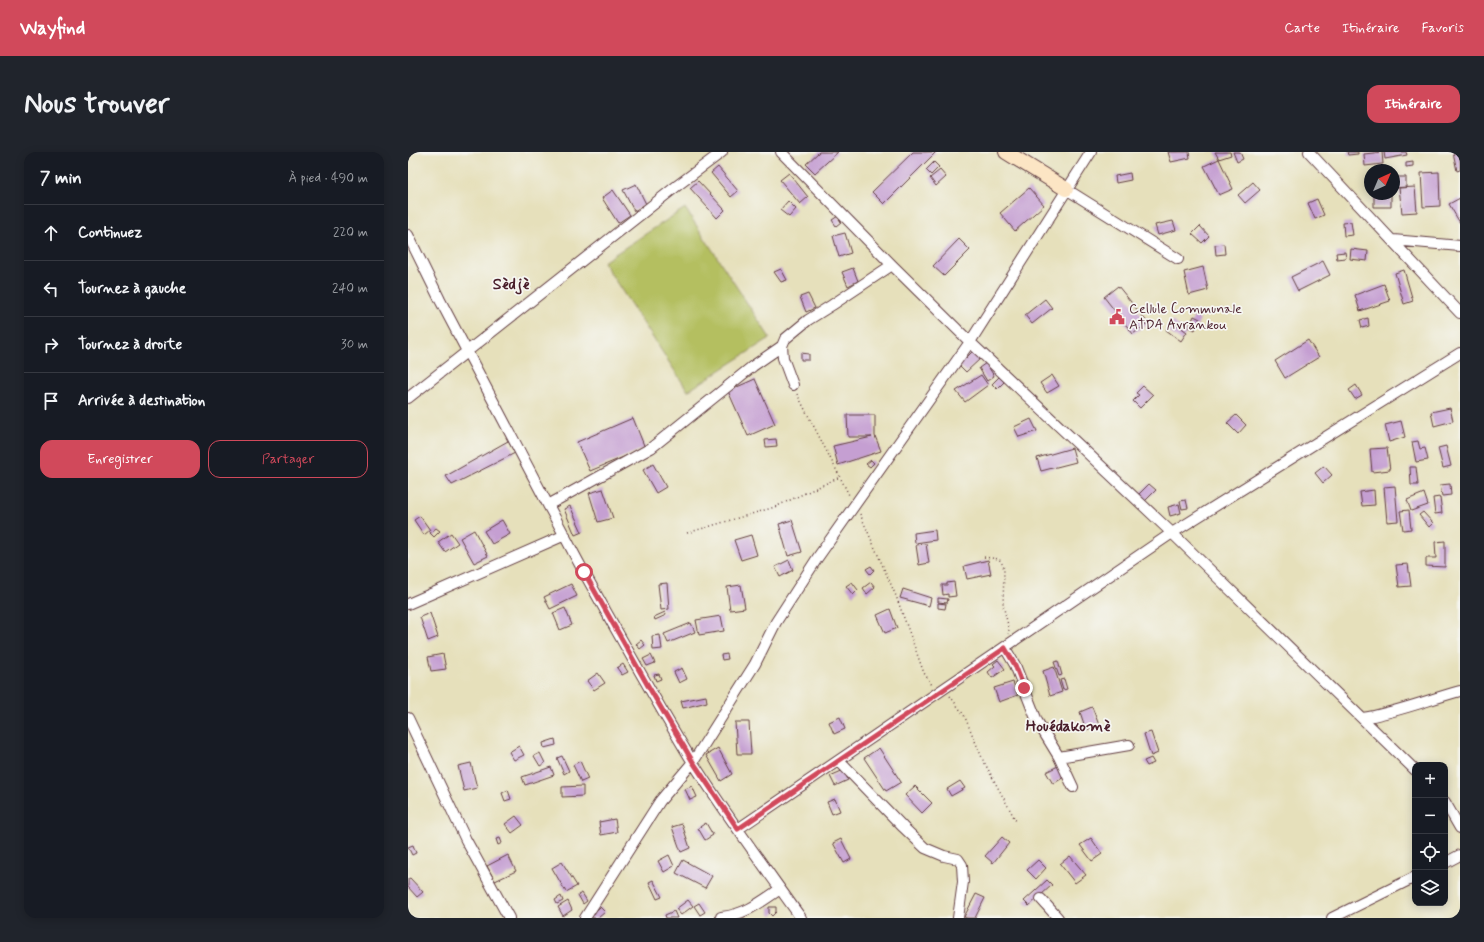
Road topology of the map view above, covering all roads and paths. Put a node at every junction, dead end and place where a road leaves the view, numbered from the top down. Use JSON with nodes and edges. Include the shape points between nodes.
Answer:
{"nodes":[{"id":1,"x":722,"y":152,"type":"edge"},
{"id":2,"x":781,"y":152,"type":"edge"},
{"id":3,"x":1006,"y":152,"type":"edge"},
{"id":4,"x":1091,"y":152,"type":"edge"},
{"id":5,"x":1309,"y":152,"type":"edge"},
{"id":6,"x":1066,"y":189,"type":"junction"},
{"id":7,"x":408,"y":235,"type":"edge"},
{"id":8,"x":1393,"y":240,"type":"junction"},
{"id":9,"x":1460,"y":246,"type":"edge"},
{"id":10,"x":1178,"y":259,"type":"dead end"},
{"id":11,"x":892,"y":265,"type":"junction"},
{"id":12,"x":1460,"y":313,"type":"edge"},
{"id":13,"x":970,"y":342,"type":"junction"},
{"id":14,"x":782,"y":346,"type":"junction"},
{"id":15,"x":468,"y":350,"type":"junction"},
{"id":16,"x":1460,"y":353,"type":"edge"},
{"id":17,"x":792,"y":385,"type":"joint"},
{"id":18,"x":408,"y":398,"type":"edge"},
{"id":19,"x":840,"y":477,"type":"junction"},
{"id":20,"x":548,"y":505,"type":"junction"},
{"id":21,"x":854,"y":506,"type":"junction"},
{"id":22,"x":687,"y":533,"type":"dead end"},
{"id":23,"x":1172,"y":533,"type":"junction"},
{"id":24,"x":566,"y":535,"type":"junction"},
{"id":25,"x":984,"y":557,"type":"dead end"},
{"id":26,"x":408,"y":604,"type":"edge"},
{"id":27,"x":1005,"y":648,"type":"junction"},
{"id":28,"x":941,"y":691,"type":"junction"},
{"id":29,"x":1460,"y":691,"type":"edge"},
{"id":30,"x":408,"y":718,"type":"edge"},
{"id":31,"x":1362,"y":718,"type":"junction"},
{"id":32,"x":1128,"y":745,"type":"dead end"},
{"id":33,"x":1059,"y":757,"type":"junction"},
{"id":34,"x":839,"y":761,"type":"junction"},
{"id":35,"x":693,"y":762,"type":"junction"},
{"id":36,"x":1412,"y":767,"type":"edge"},
{"id":37,"x":1072,"y":787,"type":"dead end"},
{"id":38,"x":1448,"y":807,"type":"edge"},
{"id":39,"x":1016,"y":821,"type":"dead end"},
{"id":40,"x":1460,"y":828,"type":"edge"},
{"id":41,"x":738,"y":829,"type":"junction"},
{"id":42,"x":1460,"y":855,"type":"edge"},
{"id":43,"x":1448,"y":861,"type":"edge"},
{"id":44,"x":1412,"y":878,"type":"edge"},
{"id":45,"x":780,"y":889,"type":"junction"},
{"id":46,"x":1041,"y":899,"type":"dead end"},
{"id":47,"x":721,"y":917,"type":"edge"},
{"id":48,"x":509,"y":918,"type":"edge"},
{"id":49,"x":585,"y":918,"type":"edge"},
{"id":50,"x":801,"y":918,"type":"edge"},
{"id":51,"x":958,"y":918,"type":"edge"},
{"id":52,"x":1058,"y":918,"type":"edge"},
{"id":53,"x":1332,"y":918,"type":"edge"}],
"edges":[{"from":1,"to":15,"type":"street"},
{"from":2,"to":11,"type":"street"},
{"from":3,"to":6,"type":"street"},
{"from":4,"to":6,"type":"street"},
{"from":5,"to":8,"type":"street"},
{"from":6,"to":10,"type":"street"},
{"from":6,"to":13,"type":"street"},
{"from":7,"to":15,"type":"street"},
{"from":8,"to":9,"type":"street"},
{"from":8,"to":12,"type":"street"},
{"from":11,"to":13,"type":"street"},
{"from":11,"to":14,"type":"street","via":[[790,333]]},
{"from":13,"to":21,"type":"street"},
{"from":13,"to":23,"type":"street"},
{"from":14,"to":17,"type":"street","via":[[783,358]]},
{"from":14,"to":20,"type":"street","via":[[753,366],[651,448]]},
{"from":15,"to":18,"type":"street"},
{"from":15,"to":20,"type":"street"},
{"from":16,"to":23,"type":"street"},
{"from":17,"to":19,"type":"path"},
{"from":19,"to":21,"type":"path"},
{"from":19,"to":22,"type":"path","via":[[775,507]]},
{"from":20,"to":24,"type":"street"},
{"from":21,"to":28,"type":"path","via":[[862,518],[887,575],[924,673],[929,682]]},
{"from":21,"to":35,"type":"street","via":[[776,622],[755,664]]},
{"from":23,"to":27,"type":"street"},
{"from":23,"to":31,"type":"street"},
{"from":24,"to":26,"type":"street"},
{"from":24,"to":35,"type":"street","via":[[595,592]]},
{"from":25,"to":27,"type":"path","via":[[999,559],[1003,565],[1003,605],[1009,629]]},
{"from":27,"to":28,"type":"street"},
{"from":27,"to":33,"type":"street","via":[[1015,665],[1038,721]]},
{"from":28,"to":34,"type":"street"},
{"from":28,"to":39,"type":"path","via":[[954,700],[964,715],[983,760]]},
{"from":29,"to":31,"type":"street"},
{"from":30,"to":48,"type":"street","via":[[466,840]]},
{"from":31,"to":36,"type":"street"},
{"from":32,"to":33,"type":"street"},
{"from":33,"to":37,"type":"street"},
{"from":34,"to":41,"type":"street"},
{"from":34,"to":51,"type":"street","via":[[925,848],[958,860],[962,865],[963,882]]},
{"from":35,"to":41,"type":"street"},
{"from":35,"to":49,"type":"street","via":[[660,801]]},
{"from":38,"to":40,"type":"street"},
{"from":41,"to":45,"type":"street"},
{"from":42,"to":43,"type":"street"},
{"from":44,"to":53,"type":"street"},
{"from":45,"to":47,"type":"street","via":[[749,910]]},
{"from":45,"to":50,"type":"street"},
{"from":46,"to":52,"type":"street"}]}
